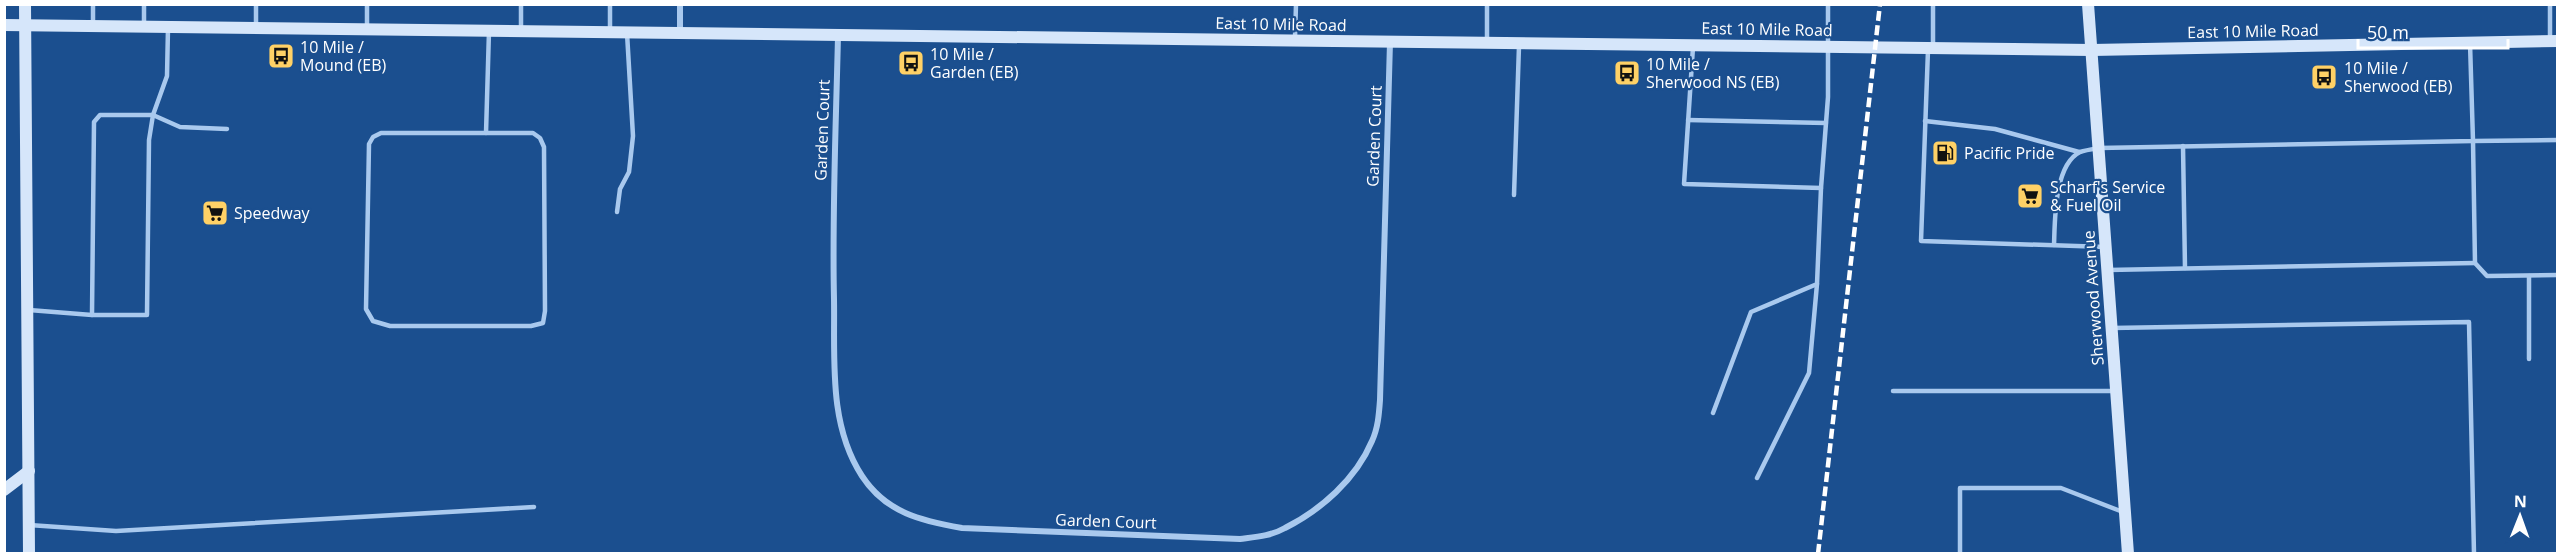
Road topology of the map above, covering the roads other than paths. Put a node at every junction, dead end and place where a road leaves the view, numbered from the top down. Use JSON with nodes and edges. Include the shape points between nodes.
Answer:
{"nodes":[{"id":1,"x":25,"y":4,"type":"edge"},
{"id":2,"x":93,"y":4,"type":"edge"},
{"id":3,"x":144,"y":4,"type":"edge"},
{"id":4,"x":256,"y":4,"type":"edge"},
{"id":5,"x":367,"y":4,"type":"edge"},
{"id":6,"x":521,"y":4,"type":"edge"},
{"id":7,"x":610,"y":4,"type":"edge"},
{"id":8,"x":680,"y":4,"type":"edge"},
{"id":9,"x":1296,"y":4,"type":"edge"},
{"id":10,"x":1487,"y":4,"type":"edge"},
{"id":11,"x":1828,"y":4,"type":"edge"},
{"id":12,"x":1933,"y":4,"type":"edge"},
{"id":13,"x":2088,"y":4,"type":"edge"},
{"id":14,"x":2550,"y":4,"type":"edge"},
{"id":15,"x":25,"y":24,"type":"junction"},
{"id":16,"x":4,"y":25,"type":"edge"},
{"id":17,"x":93,"y":25,"type":"junction"},
{"id":18,"x":144,"y":25,"type":"junction"},
{"id":19,"x":169,"y":26,"type":"junction"},
{"id":20,"x":256,"y":27,"type":"junction"},
{"id":21,"x":367,"y":28,"type":"junction"},
{"id":22,"x":489,"y":31,"type":"junction"},
{"id":23,"x":520,"y":31,"type":"junction"},
{"id":24,"x":610,"y":33,"type":"junction"},
{"id":25,"x":627,"y":33,"type":"junction"},
{"id":26,"x":680,"y":34,"type":"junction"},
{"id":27,"x":838,"y":36,"type":"junction"},
{"id":28,"x":1295,"y":41,"type":"junction"},
{"id":29,"x":2554,"y":41,"type":"edge"},
{"id":30,"x":1390,"y":42,"type":"junction"},
{"id":31,"x":1487,"y":43,"type":"junction"},
{"id":32,"x":1519,"y":43,"type":"junction"},
{"id":33,"x":2470,"y":43,"type":"junction"},
{"id":34,"x":1693,"y":44,"type":"junction"},
{"id":35,"x":1828,"y":46,"type":"junction"},
{"id":36,"x":1930,"y":48,"type":"junction"},
{"id":37,"x":2092,"y":50,"type":"junction"},
{"id":38,"x":153,"y":115,"type":"junction"},
{"id":39,"x":1688,"y":120,"type":"junction"},
{"id":40,"x":1925,"y":121,"type":"junction"},
{"id":41,"x":1826,"y":123,"type":"junction"},
{"id":42,"x":227,"y":129,"type":"dead end"},
{"id":43,"x":486,"y":133,"type":"junction"},
{"id":44,"x":2558,"y":140,"type":"edge"},
{"id":45,"x":2473,"y":141,"type":"junction"},
{"id":46,"x":2183,"y":146,"type":"junction"},
{"id":47,"x":2099,"y":147,"type":"junction"},
{"id":48,"x":2079,"y":153,"type":"junction"},
{"id":49,"x":1821,"y":188,"type":"junction"},
{"id":50,"x":1514,"y":195,"type":"dead end"},
{"id":51,"x":617,"y":212,"type":"dead end"},
{"id":52,"x":2054,"y":245,"type":"junction"},
{"id":53,"x":2106,"y":247,"type":"junction"},
{"id":54,"x":2475,"y":263,"type":"junction"},
{"id":55,"x":2185,"y":268,"type":"junction"},
{"id":56,"x":2108,"y":270,"type":"junction"},
{"id":57,"x":2558,"y":275,"type":"edge"},
{"id":58,"x":2529,"y":276,"type":"junction"},
{"id":59,"x":1817,"y":284,"type":"junction"},
{"id":60,"x":29,"y":310,"type":"junction"},
{"id":61,"x":92,"y":315,"type":"junction"},
{"id":62,"x":2112,"y":328,"type":"junction"},
{"id":63,"x":2529,"y":359,"type":"dead end"},
{"id":64,"x":1893,"y":391,"type":"dead end"},
{"id":65,"x":2117,"y":391,"type":"junction"},
{"id":66,"x":1713,"y":413,"type":"dead end"},
{"id":67,"x":29,"y":471,"type":"junction"},
{"id":68,"x":1757,"y":478,"type":"dead end"},
{"id":69,"x":4,"y":490,"type":"edge"},
{"id":70,"x":534,"y":507,"type":"dead end"},
{"id":71,"x":2126,"y":513,"type":"junction"},
{"id":72,"x":29,"y":525,"type":"junction"},
{"id":73,"x":29,"y":554,"type":"edge"},
{"id":74,"x":1960,"y":554,"type":"edge"},
{"id":75,"x":2128,"y":554,"type":"edge"},
{"id":76,"x":2474,"y":554,"type":"edge"}],
"edges":[{"from":1,"to":15,"type":"main road"},
{"from":2,"to":17,"type":"lane"},
{"from":3,"to":18,"type":"lane"},
{"from":4,"to":20,"type":"lane"},
{"from":5,"to":21,"type":"lane"},
{"from":6,"to":23,"type":"lane"},
{"from":7,"to":24,"type":"lane"},
{"from":8,"to":26,"type":"street"},
{"from":9,"to":28,"type":"lane"},
{"from":10,"to":31,"type":"lane"},
{"from":11,"to":35,"type":"lane"},
{"from":12,"to":36,"type":"lane"},
{"from":13,"to":37,"type":"main road","name":"Sherwood Avenue"},
{"from":14,"to":29,"type":"lane"},
{"from":15,"to":16,"type":"main road","name":"East 10 Mile Road"},
{"from":15,"to":17,"type":"main road","name":"East 10 Mile Road"},
{"from":15,"to":60,"type":"main road"},
{"from":17,"to":18,"type":"main road","name":"East 10 Mile Road"},
{"from":18,"to":19,"type":"main road","name":"East 10 Mile Road"},
{"from":19,"to":20,"type":"main road","name":"East 10 Mile Road"},
{"from":19,"to":38,"type":"lane","via":[[167,76]]},
{"from":20,"to":21,"type":"main road","name":"East 10 Mile Road"},
{"from":21,"to":22,"type":"main road","name":"East 10 Mile Road"},
{"from":22,"to":23,"type":"main road","name":"East 10 Mile Road"},
{"from":22,"to":43,"type":"lane"},
{"from":23,"to":24,"type":"main road","name":"East 10 Mile Road"},
{"from":24,"to":25,"type":"main road","name":"East 10 Mile Road"},
{"from":25,"to":26,"type":"main road","name":"East 10 Mile Road"},
{"from":25,"to":51,"type":"lane","via":[[633,136],[629,172],[620,189]]},
{"from":26,"to":27,"type":"main road","name":"East 10 Mile Road"},
{"from":27,"to":28,"type":"main road","name":"East 10 Mile Road"},
{"from":27,"to":30,"type":"street","name":"Garden Court","via":[[832,234],[836,400],[845,445],[862,477],[884,501],[920,521],[962,528],[1240,539],[1284,529],[1328,500],[1358,466],[1378,422]]},
{"from":28,"to":30,"type":"main road","name":"East 10 Mile Road"},
{"from":29,"to":33,"type":"main road","name":"East 10 Mile Road"},
{"from":30,"to":31,"type":"main road","name":"East 10 Mile Road"},
{"from":31,"to":32,"type":"main road","name":"East 10 Mile Road"},
{"from":32,"to":34,"type":"main road","name":"East 10 Mile Road"},
{"from":32,"to":50,"type":"lane"},
{"from":33,"to":37,"type":"main road","name":"East 10 Mile Road"},
{"from":33,"to":45,"type":"lane"},
{"from":34,"to":35,"type":"main road","name":"East 10 Mile Road"},
{"from":34,"to":39,"type":"lane"},
{"from":35,"to":36,"type":"main road","name":"East 10 Mile Road"},
{"from":35,"to":41,"type":"lane"},
{"from":36,"to":37,"type":"main road","name":"East 10 Mile Road"},
{"from":36,"to":40,"type":"lane"},
{"from":37,"to":47,"type":"main road","name":"Sherwood Avenue"},
{"from":38,"to":42,"type":"lane","via":[[180,127]]},
{"from":38,"to":61,"type":"lane","via":[[100,115],[94,123]]},
{"from":38,"to":61,"type":"lane","via":[[149,140],[147,315]]},
{"from":39,"to":41,"type":"lane"},
{"from":39,"to":49,"type":"lane","via":[[1684,183]]},
{"from":40,"to":48,"type":"lane","via":[[1995,129]]},
{"from":40,"to":52,"type":"lane","via":[[1921,241]]},
{"from":41,"to":49,"type":"lane"},
{"from":43,"to":43,"type":"lane","via":[[381,133],[373,137],[369,144],[366,309],[373,321],[390,326],[531,326],[543,322],[544,147],[540,138],[532,134]]},
{"from":44,"to":45,"type":"lane"},
{"from":45,"to":46,"type":"lane"},
{"from":45,"to":54,"type":"lane"},
{"from":46,"to":47,"type":"lane"},
{"from":46,"to":55,"type":"lane"},
{"from":47,"to":48,"type":"lane"},
{"from":47,"to":53,"type":"main road","name":"Sherwood Avenue"},
{"from":48,"to":52,"type":"lane","via":[[2065,168],[2057,198]]},
{"from":49,"to":59,"type":"lane"},
{"from":52,"to":53,"type":"lane"},
{"from":53,"to":56,"type":"main road","name":"Sherwood Avenue"},
{"from":54,"to":55,"type":"lane"},
{"from":54,"to":58,"type":"lane","via":[[2487,276]]},
{"from":55,"to":56,"type":"lane"},
{"from":56,"to":62,"type":"main road","name":"Sherwood Avenue"},
{"from":57,"to":58,"type":"lane"},
{"from":58,"to":63,"type":"lane"},
{"from":59,"to":66,"type":"lane","via":[[1750,312]]},
{"from":59,"to":68,"type":"lane","via":[[1809,373]]},
{"from":60,"to":61,"type":"lane"},
{"from":60,"to":67,"type":"main road"},
{"from":62,"to":65,"type":"main road","name":"Sherwood Avenue"},
{"from":62,"to":76,"type":"lane","via":[[2469,322]]},
{"from":64,"to":65,"type":"lane"},
{"from":65,"to":71,"type":"main road","name":"Sherwood Avenue"},
{"from":67,"to":69,"type":"main road"},
{"from":67,"to":72,"type":"main road"},
{"from":70,"to":72,"type":"lane","via":[[116,531]]},
{"from":71,"to":74,"type":"lane","via":[[2061,488],[1960,488]]},
{"from":71,"to":75,"type":"main road","name":"Sherwood Avenue"},
{"from":72,"to":73,"type":"main road"}]}
